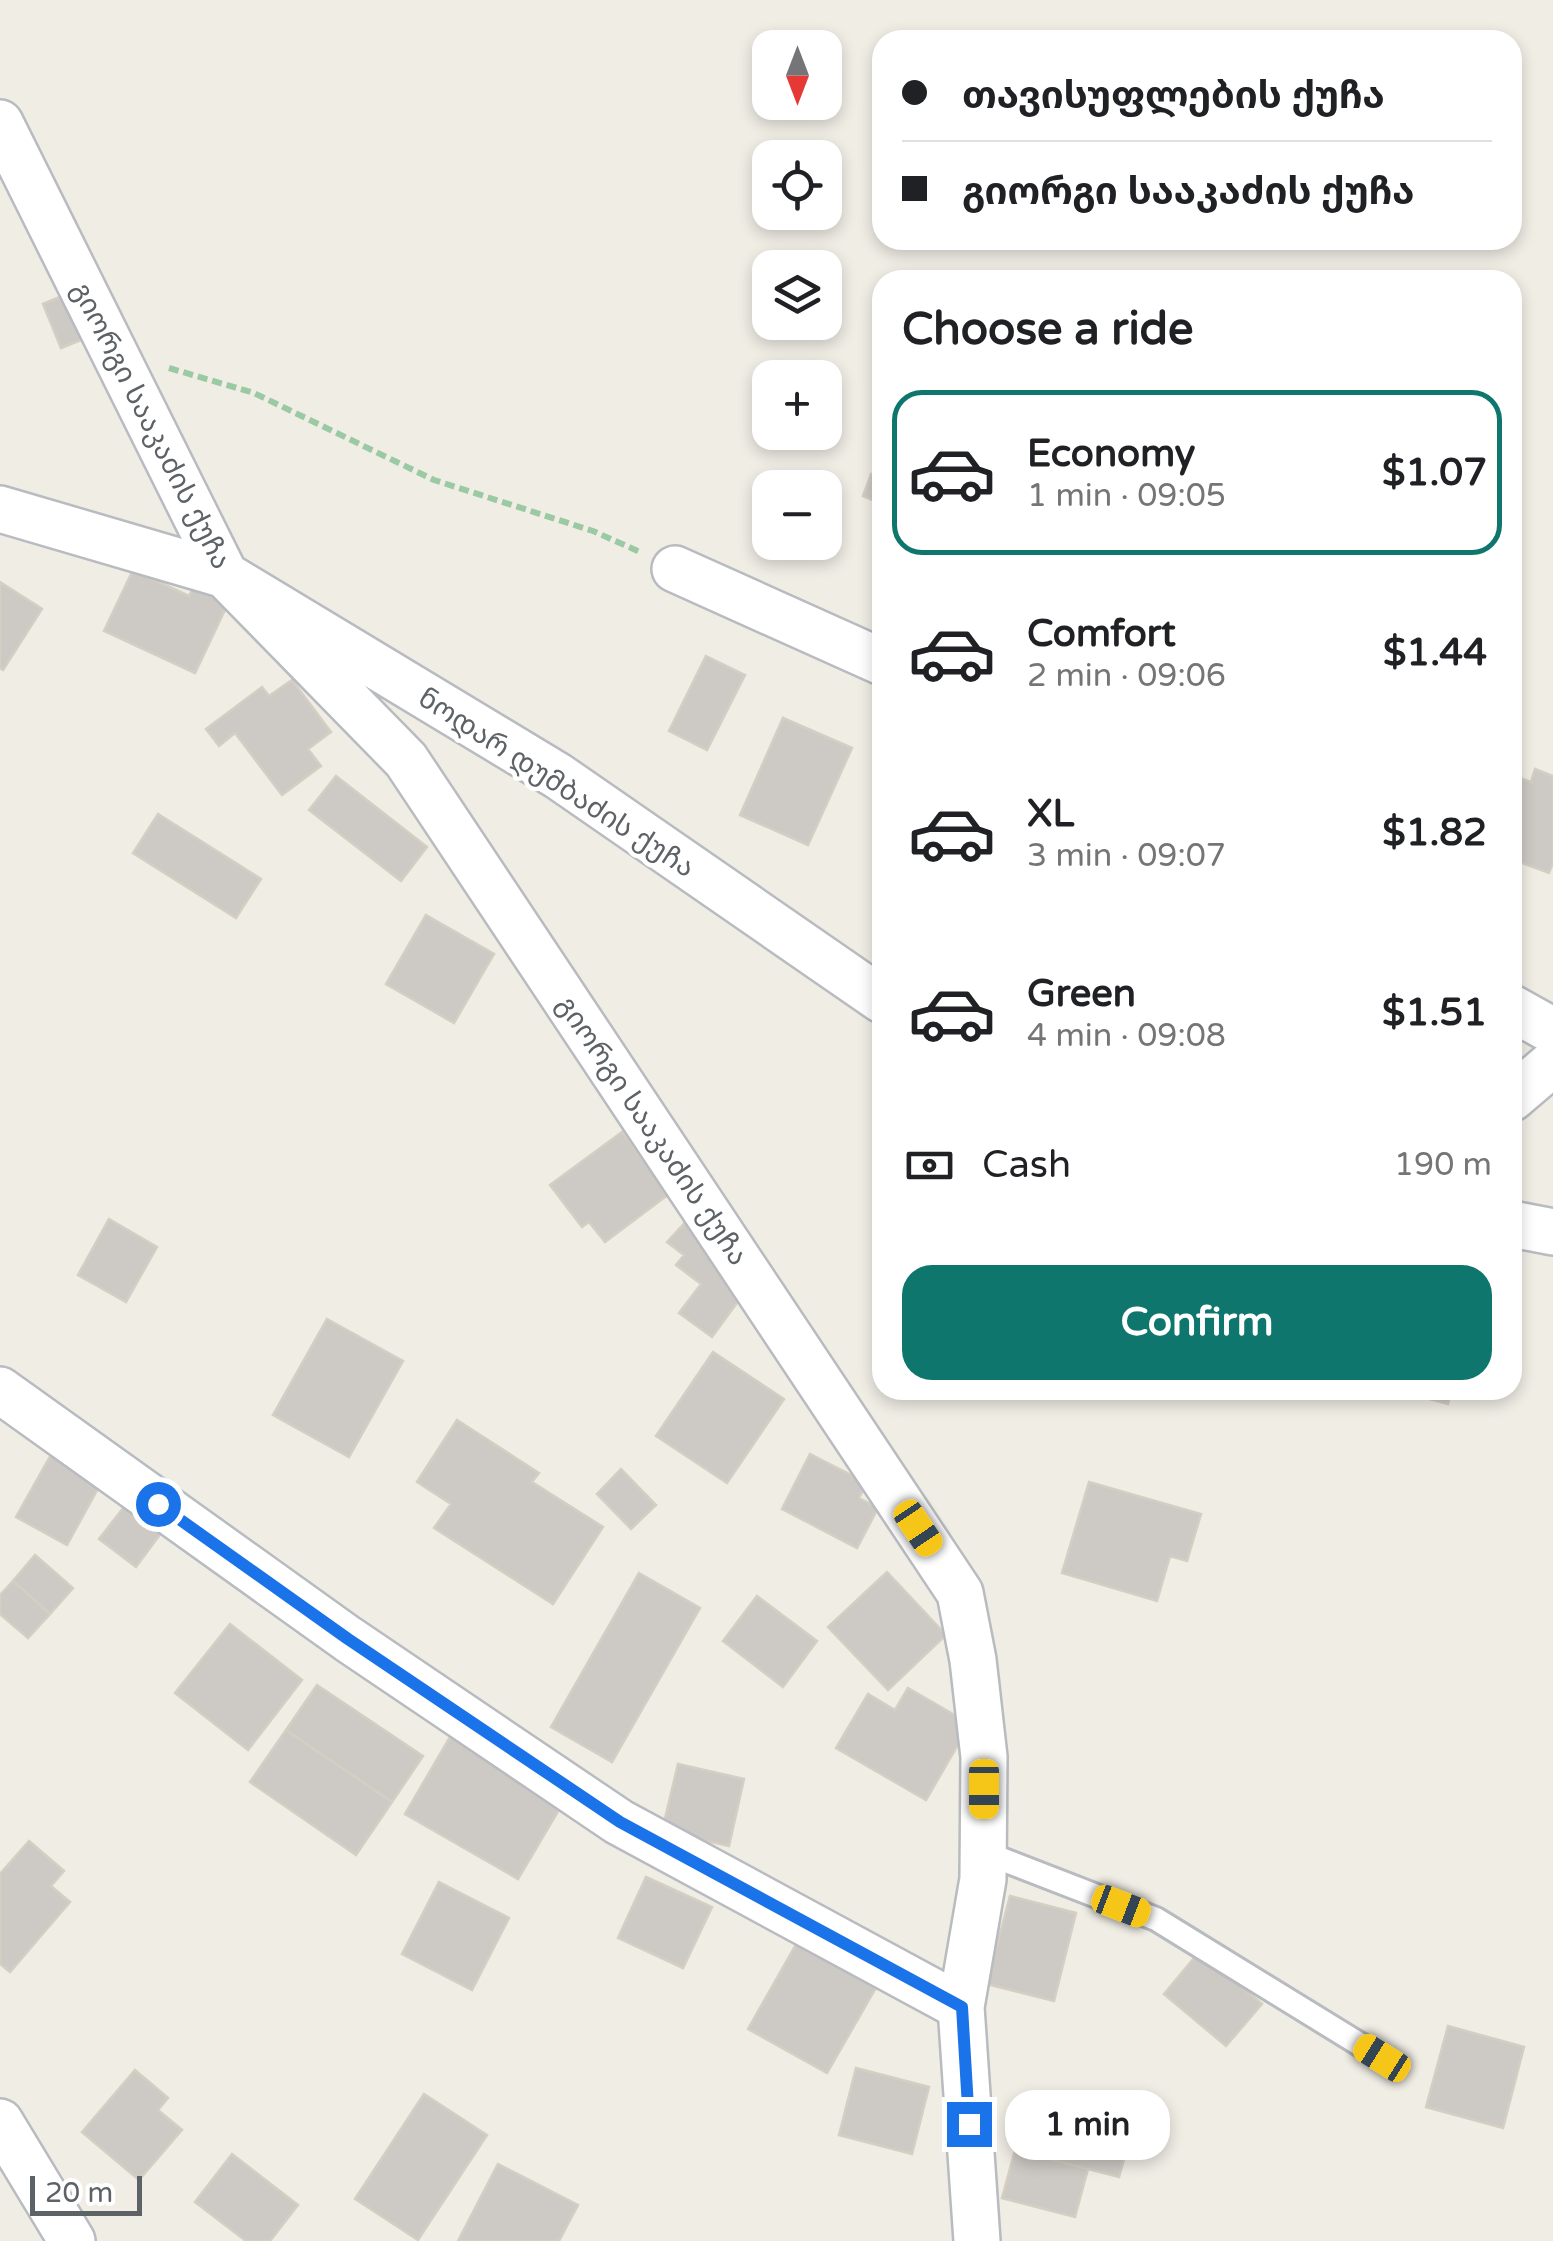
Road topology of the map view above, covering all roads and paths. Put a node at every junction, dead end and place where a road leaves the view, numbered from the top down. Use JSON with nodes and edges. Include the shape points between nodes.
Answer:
{"nodes":[{"id":1,"x":0,"y":124,"type":"edge"},
{"id":2,"x":115,"y":353,"type":"junction"},
{"id":3,"x":0,"y":509,"type":"edge"},
{"id":4,"x":676,"y":568,"type":"joint"},
{"id":5,"x":226,"y":575,"type":"junction"},
{"id":6,"x":872,"y":657,"type":"edge"},
{"id":7,"x":872,"y":993,"type":"edge"},
{"id":8,"x":1522,"y":1013,"type":"edge"},
{"id":9,"x":1553,"y":1030,"type":"edge"},
{"id":10,"x":1553,"y":1062,"type":"edge"},
{"id":11,"x":1522,"y":1089,"type":"edge"},
{"id":12,"x":1522,"y":1226,"type":"edge"},
{"id":13,"x":1553,"y":1232,"type":"edge"},
{"id":14,"x":0,"y":1390,"type":"edge"},
{"id":15,"x":983,"y":1852,"type":"junction"},
{"id":16,"x":962,"y":2007,"type":"junction"},
{"id":17,"x":1382,"y":2058,"type":"dead end"},
{"id":18,"x":0,"y":2122,"type":"edge"},
{"id":19,"x":72,"y":2241,"type":"edge"},
{"id":20,"x":977,"y":2241,"type":"edge"}],
"edges":[{"from":1,"to":2,"type":"street","name":"გიორგი სააკაძის ქუჩა"},
{"from":2,"to":4,"type":"path","via":[[254,393],[434,480],[594,531]]},
{"from":2,"to":5,"type":"street","name":"გიორგი სააკაძის ქუჩა"},
{"from":3,"to":5,"type":"street"},
{"from":4,"to":6,"type":"street"},
{"from":5,"to":7,"type":"street","name":"ნოდარ დუმბაძის ქუჩა","via":[[558,776]]},
{"from":5,"to":15,"type":"street","name":"გიორგი სააკაძის ქუჩა","via":[[406,760],[960,1592],[984,1757]]},
{"from":8,"to":9,"type":"street"},
{"from":10,"to":11,"type":"street"},
{"from":12,"to":13,"type":"street"},
{"from":14,"to":16,"type":"street","via":[[348,1639],[620,1822]]},
{"from":15,"to":16,"type":"street","name":"გიორგი სააკაძის ქუჩა"},
{"from":15,"to":17,"type":"lane","via":[[1156,1919]]},
{"from":16,"to":20,"type":"street","name":"გიორგი სააკაძის ქუჩა"},
{"from":18,"to":19,"type":"street"}]}
